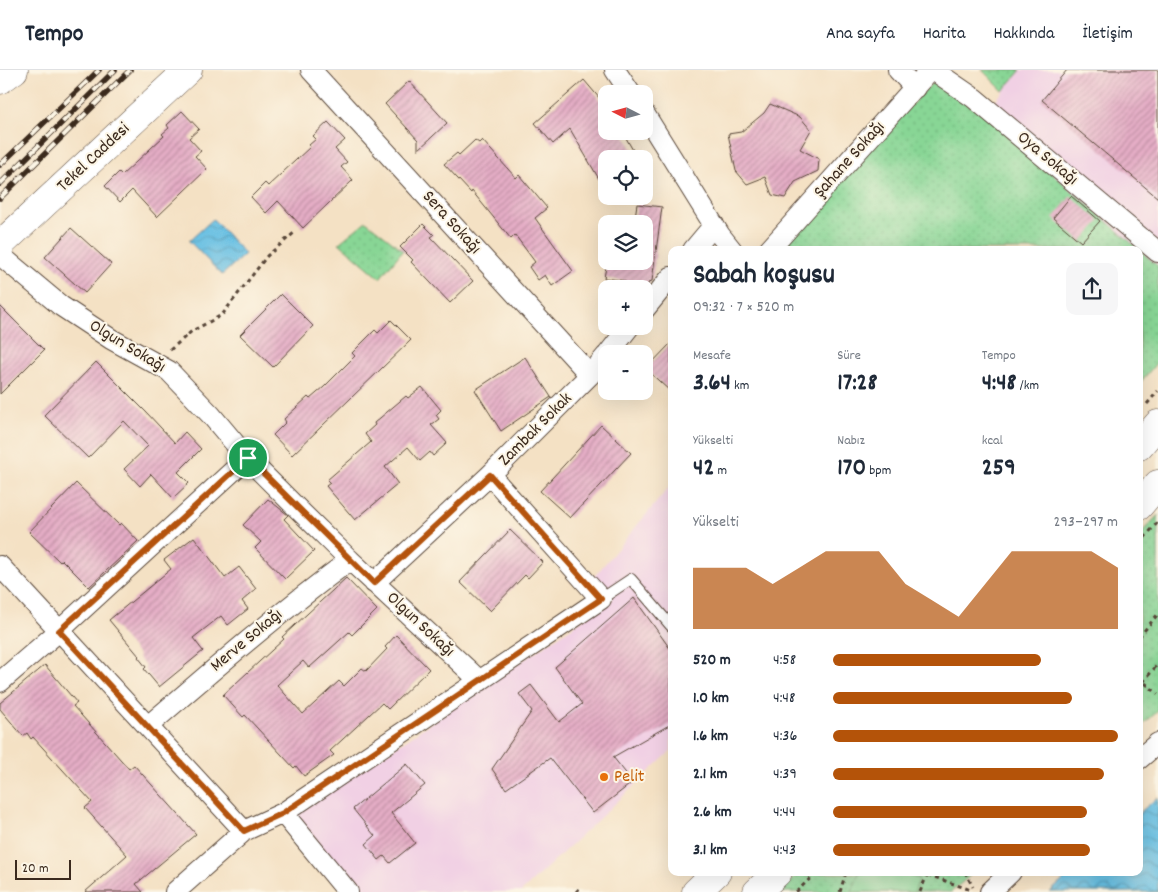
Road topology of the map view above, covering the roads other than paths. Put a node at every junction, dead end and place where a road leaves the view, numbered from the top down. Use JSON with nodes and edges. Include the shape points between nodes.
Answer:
{"nodes":[{"id":1,"x":14,"y":70,"type":"edge"},
{"id":2,"x":188,"y":70,"type":"edge"},
{"id":3,"x":311,"y":70,"type":"edge"},
{"id":4,"x":615,"y":70,"type":"edge"},
{"id":5,"x":898,"y":70,"type":"edge"},
{"id":6,"x":932,"y":70,"type":"edge"},
{"id":7,"x":0,"y":80,"type":"edge"},
{"id":8,"x":625,"y":85,"type":"edge"},
{"id":9,"x":915,"y":88,"type":"junction"},
{"id":10,"x":653,"y":127,"type":"edge"},
{"id":11,"x":714,"y":225,"type":"junction"},
{"id":12,"x":0,"y":245,"type":"edge"},
{"id":13,"x":696,"y":246,"type":"edge"},
{"id":14,"x":729,"y":246,"type":"edge"},
{"id":15,"x":773,"y":246,"type":"edge"},
{"id":16,"x":1158,"y":252,"type":"edge"},
{"id":17,"x":0,"y":255,"type":"edge"},
{"id":18,"x":668,"y":280,"type":"edge"},
{"id":19,"x":653,"y":299,"type":"edge"},
{"id":20,"x":623,"y":335,"type":"edge"},
{"id":21,"x":615,"y":345,"type":"edge"},
{"id":22,"x":598,"y":366,"type":"edge"},
{"id":23,"x":590,"y":375,"type":"junction"},
{"id":24,"x":1158,"y":424,"type":"edge"},
{"id":25,"x":1143,"y":441,"type":"edge"},
{"id":26,"x":248,"y":458,"type":"junction"},
{"id":27,"x":490,"y":475,"type":"junction"},
{"id":28,"x":1158,"y":484,"type":"edge"},
{"id":29,"x":1153,"y":519,"type":"edge"},
{"id":30,"x":350,"y":560,"type":"junction"},
{"id":31,"x":0,"y":566,"type":"edge"},
{"id":32,"x":374,"y":583,"type":"junction"},
{"id":33,"x":601,"y":599,"type":"junction"},
{"id":34,"x":668,"y":622,"type":"edge"},
{"id":35,"x":59,"y":631,"type":"junction"},
{"id":36,"x":480,"y":681,"type":"junction"},
{"id":37,"x":0,"y":682,"type":"edge"},
{"id":38,"x":148,"y":726,"type":"junction"},
{"id":39,"x":1158,"y":743,"type":"edge"},
{"id":40,"x":1143,"y":756,"type":"edge"},
{"id":41,"x":283,"y":813,"type":"junction"},
{"id":42,"x":244,"y":831,"type":"junction"},
{"id":43,"x":713,"y":876,"type":"edge"},
{"id":44,"x":774,"y":876,"type":"edge"},
{"id":45,"x":1007,"y":876,"type":"edge"},
{"id":46,"x":181,"y":890,"type":"edge"},
{"id":47,"x":348,"y":892,"type":"edge"},
{"id":48,"x":696,"y":892,"type":"edge"},
{"id":49,"x":757,"y":892,"type":"edge"},
{"id":50,"x":990,"y":892,"type":"edge"}],
"edges":[{"from":1,"to":7,"type":"main road"},
{"from":2,"to":12,"type":"main road","name":"Tekel Caddesi"},
{"from":3,"to":23,"type":"street","name":"Sera Sokağı"},
{"from":4,"to":8,"type":"street"},
{"from":5,"to":9,"type":"street"},
{"from":6,"to":9,"type":"street","name":"Şahane Sokağı"},
{"from":6,"to":16,"type":"street","name":"Oya Sokağı","via":[[974,98]]},
{"from":9,"to":15,"type":"street","name":"Şahane Sokağı"},
{"from":10,"to":11,"type":"street"},
{"from":11,"to":13,"type":"street"},
{"from":11,"to":14,"type":"street"},
{"from":17,"to":26,"type":"street","name":"Olgun Sokağı","via":[[61,306],[169,371]]},
{"from":18,"to":19,"type":"street"},
{"from":20,"to":21,"type":"street","name":"Zambak Sokak"},
{"from":22,"to":23,"type":"street","name":"Zambak Sokak"},
{"from":23,"to":27,"type":"street","name":"Zambak Sokak"},
{"from":24,"to":25,"type":"main road"},
{"from":26,"to":30,"type":"street","name":"Olgun Sokağı"},
{"from":26,"to":35,"type":"street"},
{"from":27,"to":32,"type":"street","name":"Zambak Sokak"},
{"from":27,"to":33,"type":"street"},
{"from":28,"to":29,"type":"main road"},
{"from":30,"to":32,"type":"street","name":"Olgun Sokağı"},
{"from":30,"to":38,"type":"street","name":"Merve Sokağı","via":[[230,654]]},
{"from":31,"to":35,"type":"street"},
{"from":32,"to":36,"type":"street","name":"Olgun Sokağı"},
{"from":33,"to":34,"type":"lane","via":[[631,579]]},
{"from":33,"to":36,"type":"street"},
{"from":35,"to":37,"type":"street"},
{"from":35,"to":38,"type":"street"},
{"from":36,"to":41,"type":"street"},
{"from":38,"to":42,"type":"street"},
{"from":39,"to":40,"type":"street"},
{"from":41,"to":42,"type":"street"},
{"from":41,"to":47,"type":"street"},
{"from":42,"to":46,"type":"street"},
{"from":43,"to":48,"type":"main road"},
{"from":44,"to":49,"type":"main road"},
{"from":45,"to":50,"type":"street"}]}
